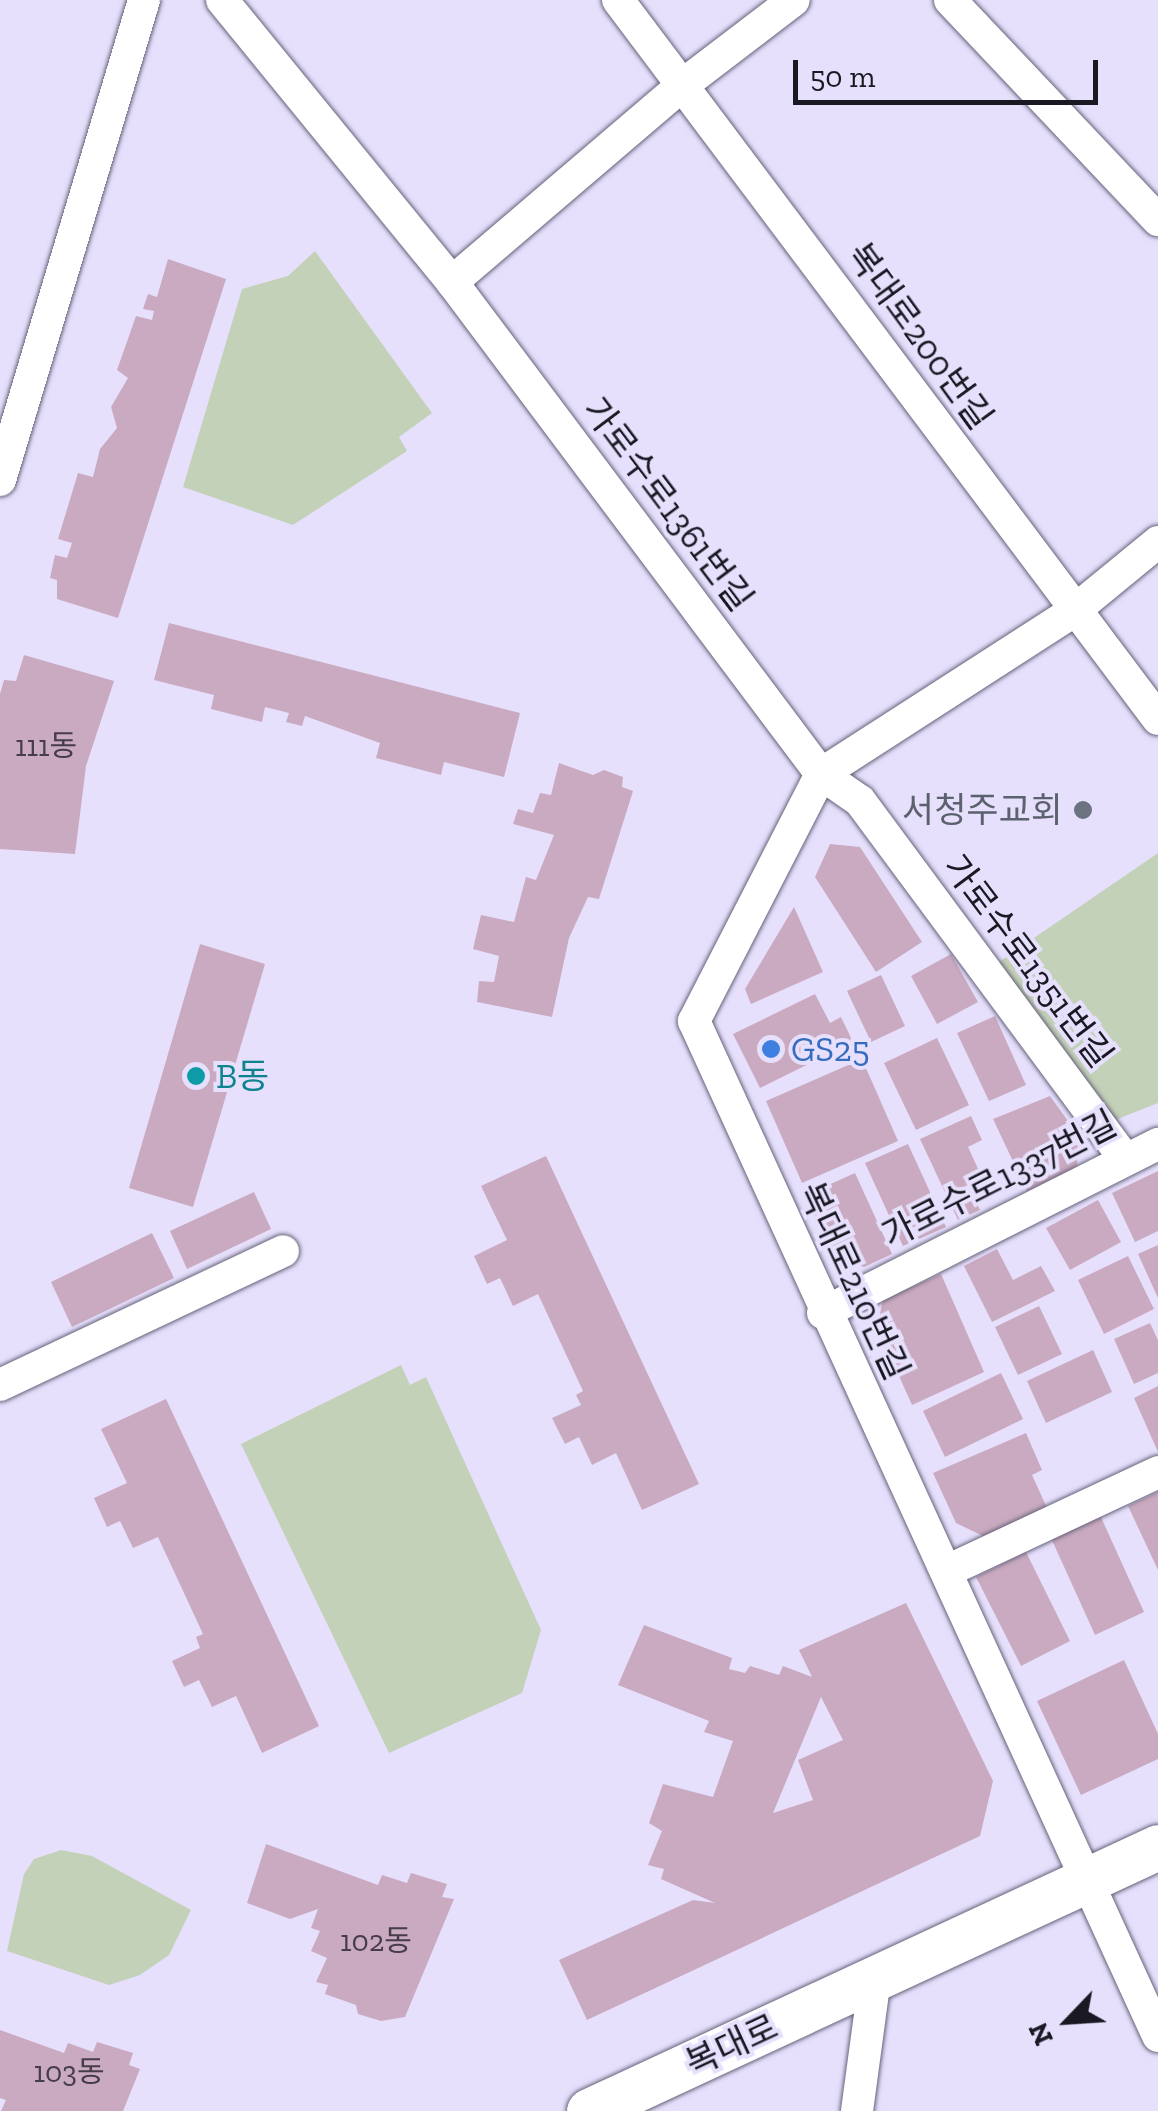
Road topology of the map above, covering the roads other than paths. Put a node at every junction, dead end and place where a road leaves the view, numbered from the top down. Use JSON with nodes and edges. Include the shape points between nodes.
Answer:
{"nodes":[{"id":1,"x":144,"y":0,"type":"edge"},
{"id":2,"x":222,"y":0,"type":"edge"},
{"id":3,"x":618,"y":0,"type":"edge"},
{"id":4,"x":794,"y":0,"type":"edge"},
{"id":5,"x":950,"y":0,"type":"edge"},
{"id":6,"x":684,"y":84,"type":"junction"},
{"id":7,"x":1158,"y":220,"type":"edge"},
{"id":8,"x":452,"y":282,"type":"junction"},
{"id":9,"x":0,"y":480,"type":"edge"},
{"id":10,"x":1158,"y":542,"type":"edge"},
{"id":11,"x":1074,"y":611,"type":"junction"},
{"id":12,"x":1158,"y":720,"type":"edge"},
{"id":13,"x":821,"y":774,"type":"junction"},
{"id":14,"x":1158,"y":1144,"type":"edge"},
{"id":15,"x":1125,"y":1159,"type":"junction"},
{"id":16,"x":283,"y":1251,"type":"dead end"},
{"id":17,"x":824,"y":1314,"type":"junction"},
{"id":18,"x":0,"y":1385,"type":"edge"},
{"id":19,"x":1158,"y":1472,"type":"edge"},
{"id":20,"x":947,"y":1571,"type":"junction"},
{"id":21,"x":1158,"y":1847,"type":"edge"},
{"id":22,"x":1087,"y":1880,"type":"junction"},
{"id":23,"x":875,"y":1978,"type":"junction"},
{"id":24,"x":1158,"y":2036,"type":"edge"},
{"id":25,"x":589,"y":2111,"type":"edge"},
{"id":26,"x":857,"y":2111,"type":"edge"}],
"edges":[{"from":1,"to":9,"type":"street"},
{"from":2,"to":8,"type":"street","name":"가로수로1361번길"},
{"from":3,"to":6,"type":"street","name":"복대로200번길"},
{"from":4,"to":6,"type":"street"},
{"from":5,"to":7,"type":"street"},
{"from":6,"to":8,"type":"street"},
{"from":6,"to":11,"type":"street","name":"복대로200번길"},
{"from":8,"to":13,"type":"street","name":"가로수로1361번길"},
{"from":10,"to":11,"type":"street"},
{"from":11,"to":12,"type":"street","name":"복대로200번길"},
{"from":11,"to":13,"type":"street"},
{"from":13,"to":15,"type":"street","name":"가로수로1351번길","via":[[860,801]]},
{"from":13,"to":17,"type":"street","name":"복대로210번길","via":[[694,1021]]},
{"from":14,"to":15,"type":"street","name":"가로수로1337번길"},
{"from":15,"to":17,"type":"street","name":"가로수로1337번길"},
{"from":16,"to":18,"type":"street"},
{"from":17,"to":20,"type":"street","name":"복대로210번길"},
{"from":19,"to":20,"type":"street"},
{"from":20,"to":22,"type":"street","name":"복대로210번길"},
{"from":21,"to":22,"type":"street","name":"복대로"},
{"from":22,"to":23,"type":"street","name":"복대로"},
{"from":22,"to":24,"type":"street","name":"복대로210번길"},
{"from":23,"to":25,"type":"street","name":"복대로"},
{"from":23,"to":26,"type":"street"}]}
